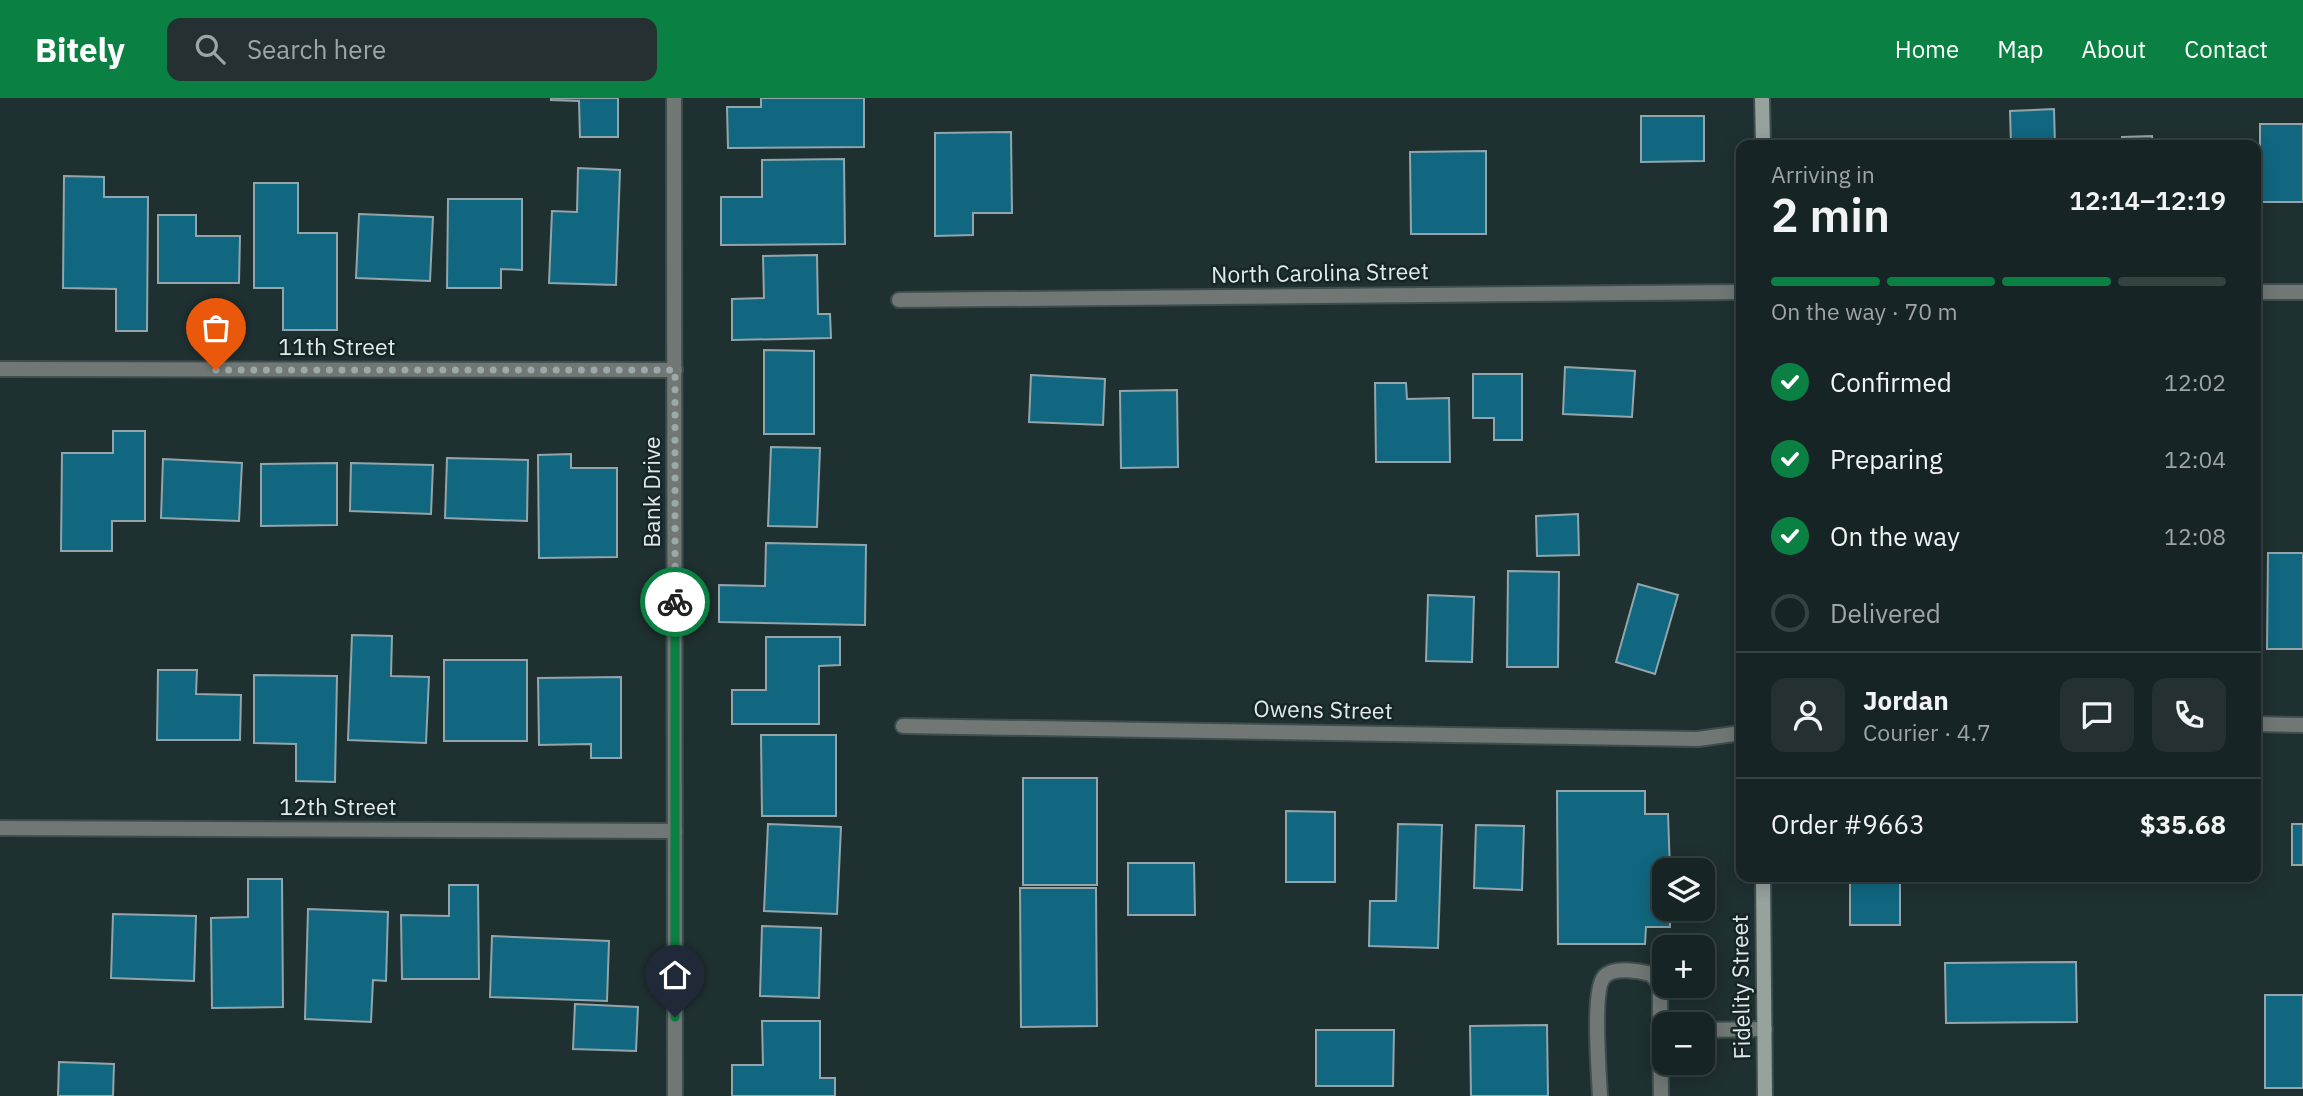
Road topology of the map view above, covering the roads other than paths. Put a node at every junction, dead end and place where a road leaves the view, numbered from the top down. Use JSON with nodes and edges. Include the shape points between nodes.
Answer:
{"nodes":[{"id":1,"x":674,"y":98,"type":"edge"},
{"id":2,"x":1762,"y":98,"type":"edge"},
{"id":3,"x":1763,"y":140,"type":"edge"},
{"id":4,"x":1736,"y":292,"type":"edge"},
{"id":5,"x":2261,"y":292,"type":"edge"},
{"id":6,"x":2303,"y":292,"type":"edge"},
{"id":7,"x":899,"y":300,"type":"dead end"},
{"id":8,"x":0,"y":369,"type":"edge"},
{"id":9,"x":675,"y":370,"type":"junction"},
{"id":10,"x":2261,"y":724,"type":"edge"},
{"id":11,"x":2303,"y":725,"type":"edge"},
{"id":12,"x":903,"y":726,"type":"dead end"},
{"id":13,"x":1736,"y":734,"type":"edge"},
{"id":14,"x":0,"y":828,"type":"edge"},
{"id":15,"x":675,"y":831,"type":"junction"},
{"id":16,"x":1763,"y":882,"type":"edge"},
{"id":17,"x":1661,"y":1012,"type":"edge"},
{"id":18,"x":1765,"y":1029,"type":"junction"},
{"id":19,"x":1715,"y":1030,"type":"edge"},
{"id":20,"x":1661,"y":1075,"type":"edge"},
{"id":21,"x":675,"y":1096,"type":"edge"},
{"id":22,"x":1600,"y":1096,"type":"edge"},
{"id":23,"x":1661,"y":1096,"type":"edge"},
{"id":24,"x":1765,"y":1096,"type":"edge"}],
"edges":[{"from":1,"to":9,"type":"street","name":"Bank Drive"},
{"from":2,"to":3,"type":"main road"},
{"from":4,"to":7,"type":"street","name":"North Carolina Street"},
{"from":5,"to":6,"type":"street"},
{"from":8,"to":9,"type":"street","name":"11th Street"},
{"from":9,"to":15,"type":"street","name":"Bank Drive"},
{"from":10,"to":11,"type":"street"},
{"from":12,"to":13,"type":"street","name":"Owens Street","via":[[1698,739]]},
{"from":14,"to":15,"type":"street","name":"12th Street"},
{"from":15,"to":21,"type":"street","name":"Bank Drive"},
{"from":16,"to":18,"type":"main road","name":"Fidelity Street"},
{"from":17,"to":22,"type":"street","via":[[1660,984],[1651,974],[1612,971],[1603,977],[1597,1005]]},
{"from":18,"to":19,"type":"street"},
{"from":18,"to":24,"type":"main road","name":"Fidelity Street"},
{"from":20,"to":23,"type":"street"}]}
